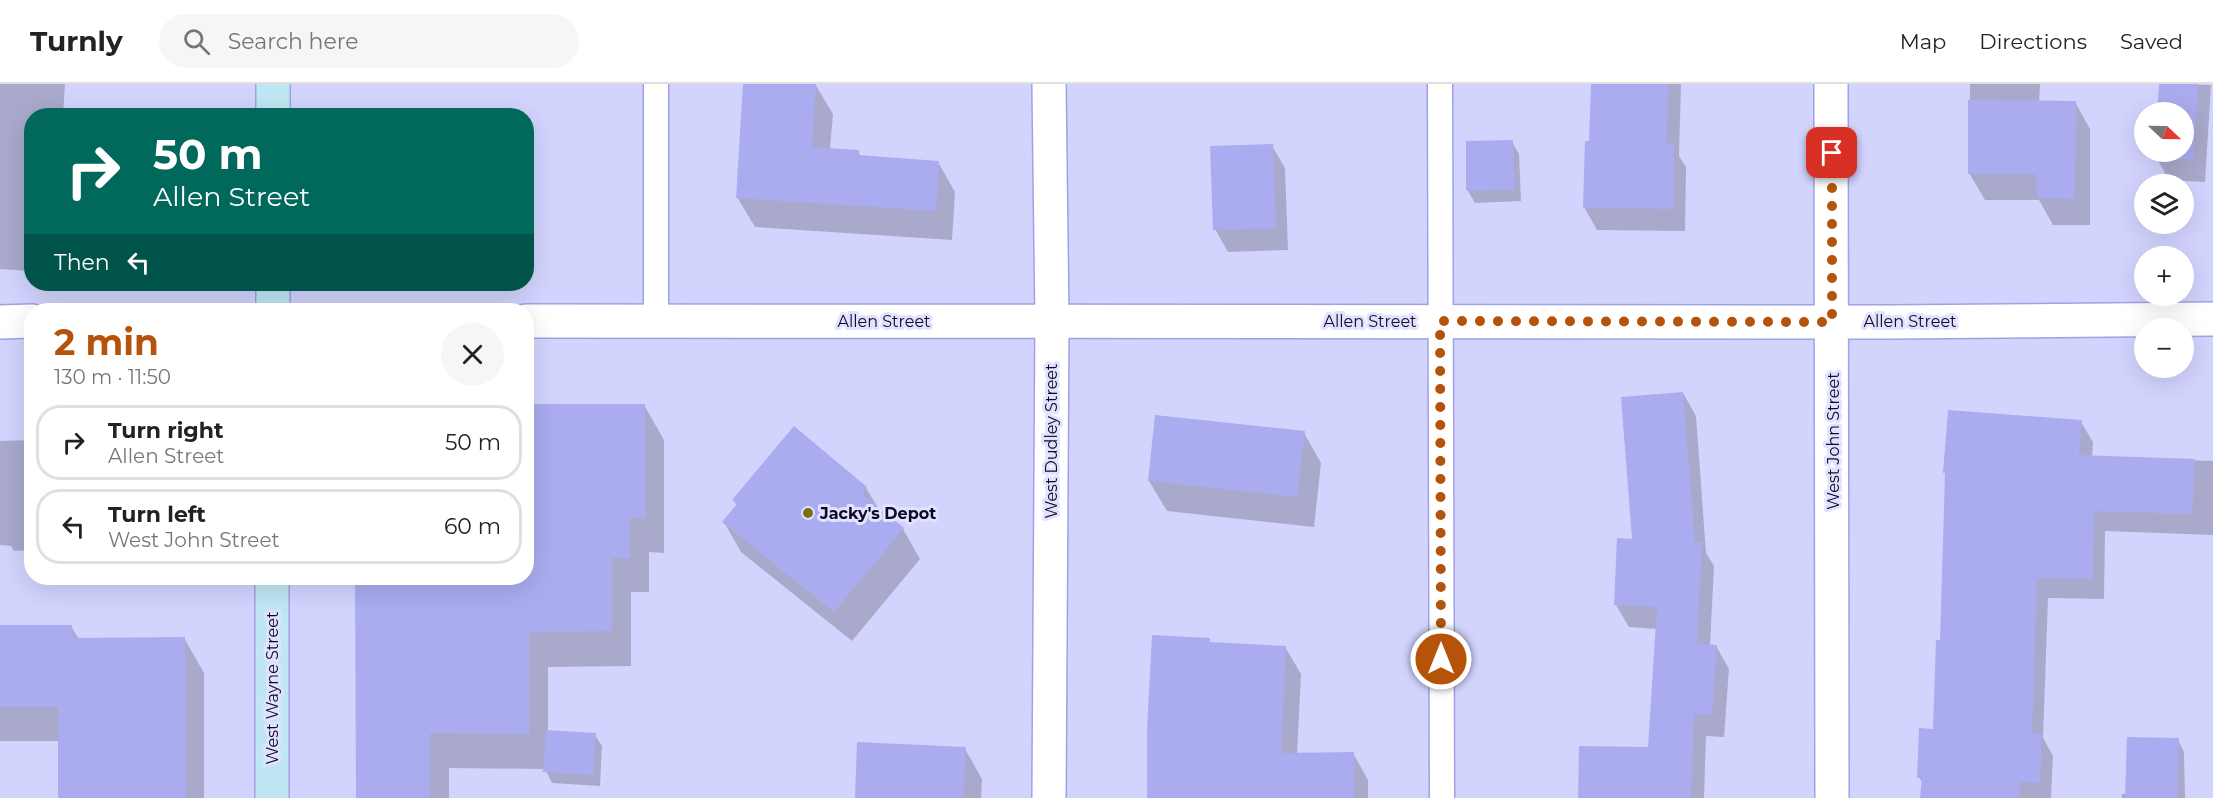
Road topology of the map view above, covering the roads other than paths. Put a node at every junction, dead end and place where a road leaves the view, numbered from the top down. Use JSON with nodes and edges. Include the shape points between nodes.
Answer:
{"nodes":[{"id":1,"x":273,"y":84,"type":"edge"},
{"id":2,"x":656,"y":84,"type":"edge"},
{"id":3,"x":1049,"y":84,"type":"edge"},
{"id":4,"x":1440,"y":84,"type":"edge"},
{"id":5,"x":1831,"y":84,"type":"edge"},
{"id":6,"x":273,"y":108,"type":"edge"},
{"id":7,"x":2213,"y":319,"type":"edge"},
{"id":8,"x":1052,"y":320,"type":"junction"},
{"id":9,"x":24,"y":321,"type":"edge"},
{"id":10,"x":534,"y":321,"type":"edge"},
{"id":11,"x":1440,"y":321,"type":"junction"},
{"id":12,"x":0,"y":322,"type":"edge"},
{"id":13,"x":656,"y":322,"type":"junction"},
{"id":14,"x":1832,"y":322,"type":"junction"},
{"id":15,"x":272,"y":585,"type":"edge"},
{"id":16,"x":272,"y":798,"type":"edge"},
{"id":17,"x":1049,"y":798,"type":"edge"},
{"id":18,"x":1442,"y":798,"type":"edge"},
{"id":19,"x":1832,"y":798,"type":"edge"}],
"edges":[{"from":1,"to":6,"type":"street"},
{"from":2,"to":13,"type":"lane"},
{"from":3,"to":8,"type":"street","name":"West Dudley Street"},
{"from":4,"to":11,"type":"lane"},
{"from":5,"to":14,"type":"street","name":"West John Street"},
{"from":7,"to":14,"type":"street","name":"Allen Street"},
{"from":8,"to":11,"type":"street","name":"Allen Street"},
{"from":8,"to":13,"type":"street","name":"Allen Street"},
{"from":8,"to":17,"type":"street","name":"West Dudley Street"},
{"from":9,"to":12,"type":"street"},
{"from":10,"to":13,"type":"street","name":"Allen Street"},
{"from":11,"to":14,"type":"street","name":"Allen Street"},
{"from":11,"to":18,"type":"lane"},
{"from":14,"to":19,"type":"street","name":"West John Street"},
{"from":15,"to":16,"type":"street","name":"West Wayne Street"}]}
